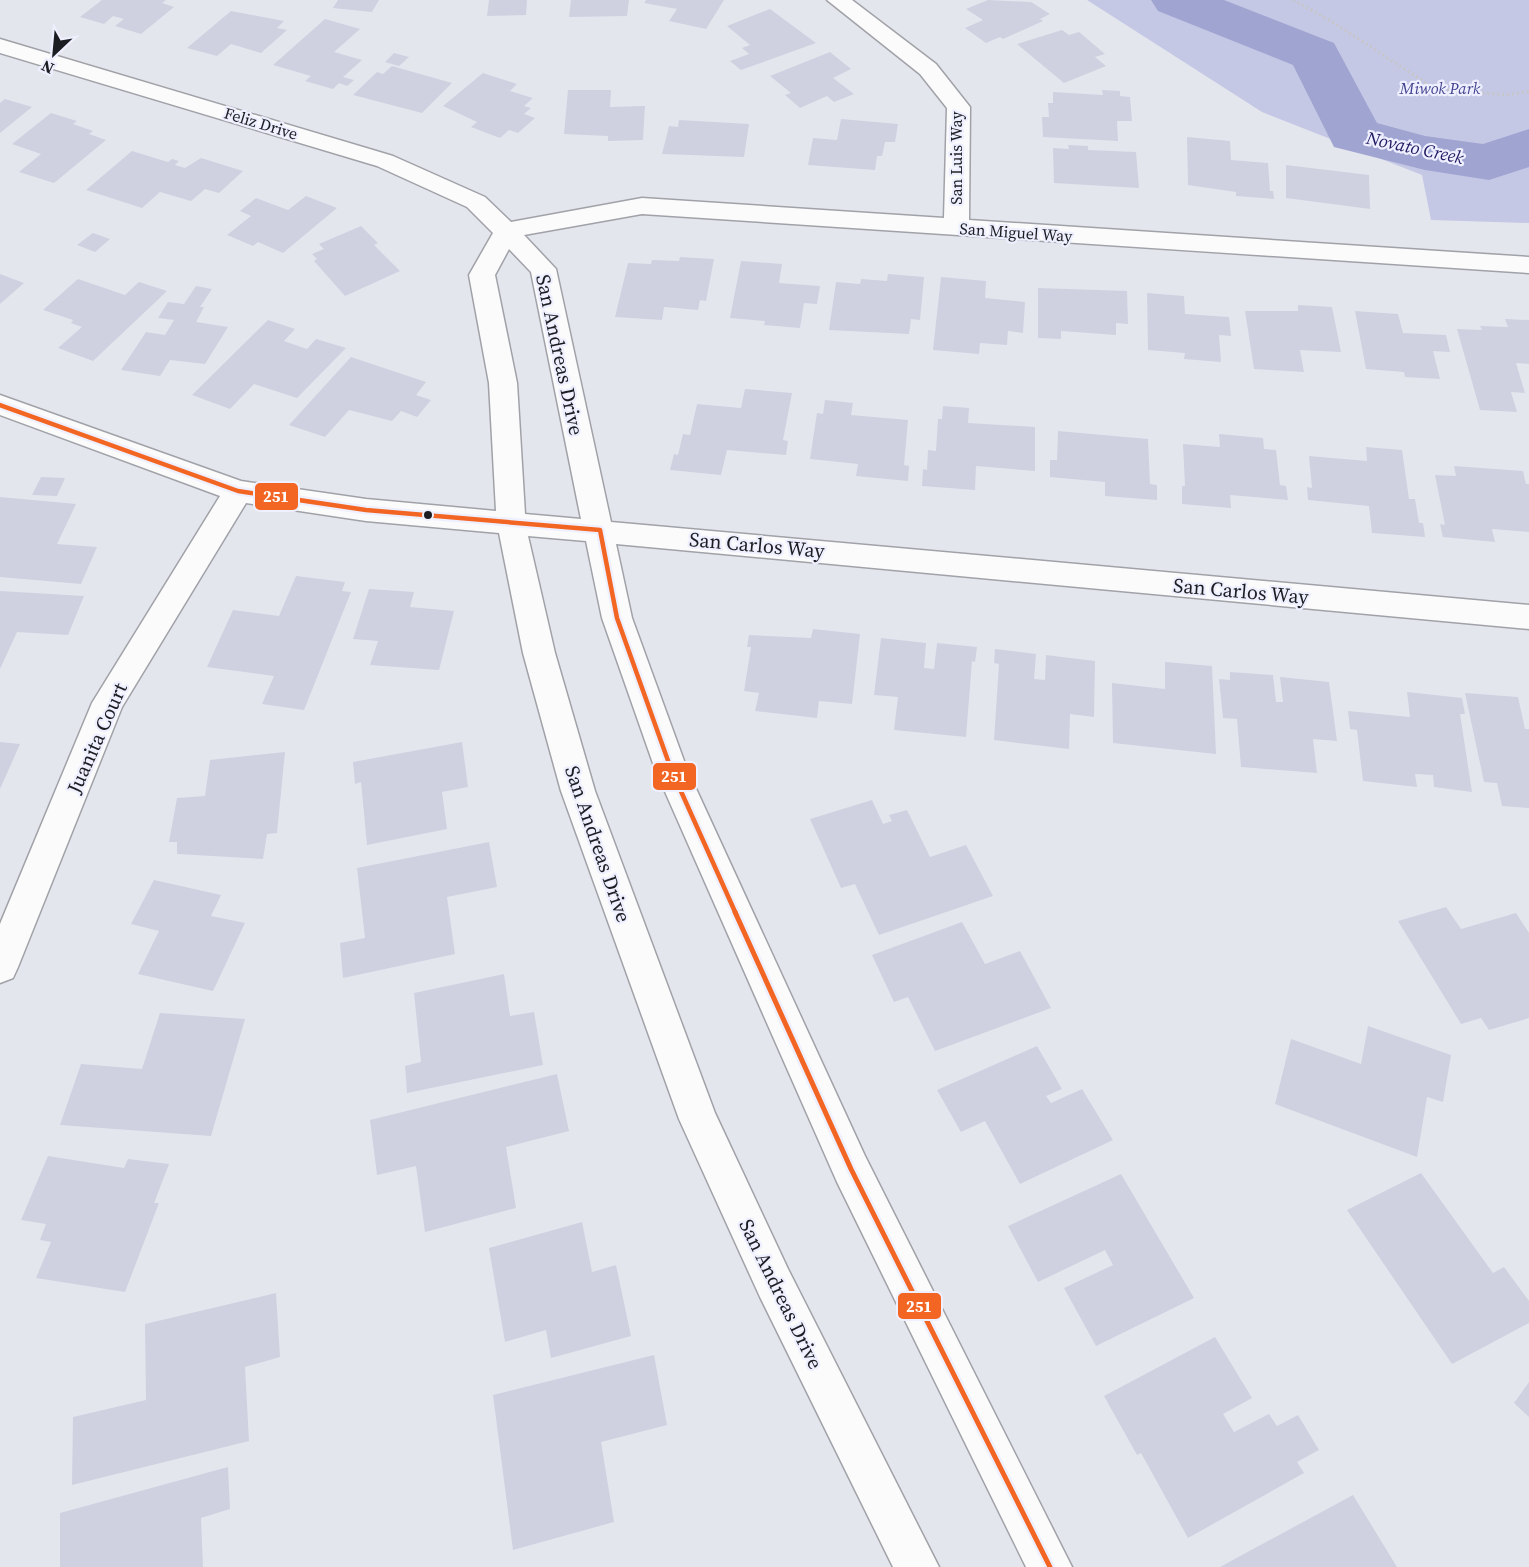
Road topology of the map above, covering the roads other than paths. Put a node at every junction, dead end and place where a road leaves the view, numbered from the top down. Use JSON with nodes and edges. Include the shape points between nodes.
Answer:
{"nodes":[{"id":1,"x":838,"y":0,"type":"edge"},
{"id":2,"x":0,"y":46,"type":"edge"},
{"id":3,"x":956,"y":228,"type":"junction"},
{"id":4,"x":506,"y":231,"type":"junction"},
{"id":5,"x":1529,"y":265,"type":"edge"},
{"id":6,"x":0,"y":405,"type":"edge"},
{"id":7,"x":238,"y":491,"type":"junction"},
{"id":8,"x":511,"y":523,"type":"junction"},
{"id":9,"x":600,"y":530,"type":"junction"},
{"id":10,"x":1529,"y":617,"type":"edge"},
{"id":11,"x":0,"y":967,"type":"edge"},
{"id":12,"x":917,"y":1567,"type":"edge"},
{"id":13,"x":1050,"y":1567,"type":"edge"}],
"edges":[{"from":1,"to":3,"type":"street","name":"San Luis Way","via":[[928,69],[959,107]]},
{"from":2,"to":4,"type":"street","name":"Feliz Drive","via":[[385,161],[477,202]]},
{"from":3,"to":4,"type":"street","name":"San Miguel Way","via":[[787,213],[642,206]]},
{"from":3,"to":5,"type":"street","name":"San Miguel Way"},
{"from":4,"to":8,"type":"street","name":"San Andreas Drive","via":[[482,275],[503,383]]},
{"from":4,"to":9,"type":"street","name":"San Andreas Drive","via":[[543,269]]},
{"from":6,"to":7,"type":"street","name":"San Carlos Way"},
{"from":7,"to":8,"type":"street","name":"San Carlos Way","via":[[366,510]]},
{"from":7,"to":11,"type":"street","name":"Juanita Court","via":[[108,703]]},
{"from":8,"to":9,"type":"street","name":"San Carlos Way"},
{"from":8,"to":12,"type":"street","name":"San Andreas Drive","via":[[539,653],[578,791],[698,1119],[774,1282]]},
{"from":9,"to":10,"type":"street","name":"San Carlos Way"},
{"from":9,"to":13,"type":"street","name":"San Andreas Drive","via":[[617,618],[671,769],[851,1169]]}]}
